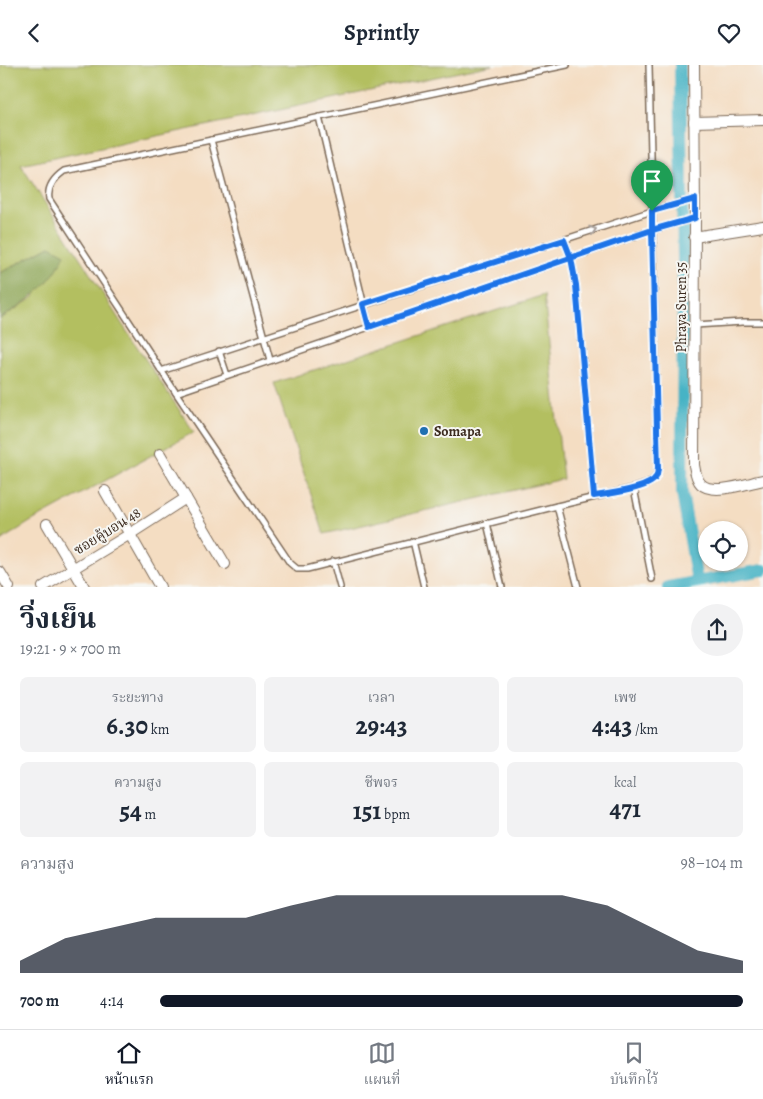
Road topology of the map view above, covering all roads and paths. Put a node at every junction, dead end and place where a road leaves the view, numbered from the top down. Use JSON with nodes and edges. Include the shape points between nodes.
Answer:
{"nodes":[{"id":1,"x":567,"y":65,"type":"edge"},
{"id":2,"x":649,"y":65,"type":"edge"},
{"id":3,"x":694,"y":65,"type":"edge"},
{"id":4,"x":319,"y":117,"type":"junction"},
{"id":5,"x":763,"y":120,"type":"edge"},
{"id":6,"x":694,"y":122,"type":"junction"},
{"id":7,"x":211,"y":140,"type":"junction"},
{"id":8,"x":695,"y":199,"type":"junction"},
{"id":9,"x":652,"y":211,"type":"junction"},
{"id":10,"x":695,"y":218,"type":"junction"},
{"id":11,"x":763,"y":226,"type":"edge"},
{"id":12,"x":652,"y":230,"type":"junction"},
{"id":13,"x":694,"y":237,"type":"junction"},
{"id":14,"x":564,"y":240,"type":"junction"},
{"id":15,"x":571,"y":258,"type":"junction"},
{"id":16,"x":363,"y":304,"type":"junction"},
{"id":17,"x":763,"y":322,"type":"edge"},
{"id":18,"x":694,"y":325,"type":"junction"},
{"id":19,"x":369,"y":327,"type":"junction"},
{"id":20,"x":263,"y":337,"type":"junction"},
{"id":21,"x":219,"y":351,"type":"junction"},
{"id":22,"x":270,"y":360,"type":"junction"},
{"id":23,"x":161,"y":371,"type":"junction"},
{"id":24,"x":227,"y":375,"type":"junction"},
{"id":25,"x":176,"y":393,"type":"junction"},
{"id":26,"x":160,"y":454,"type":"dead end"},
{"id":27,"x":763,"y":480,"type":"edge"},
{"id":28,"x":634,"y":488,"type":"junction"},
{"id":29,"x":104,"y":491,"type":"dead end"},
{"id":30,"x":594,"y":496,"type":"junction"},
{"id":31,"x":186,"y":498,"type":"junction"},
{"id":32,"x":557,"y":505,"type":"junction"},
{"id":33,"x":487,"y":523,"type":"junction"},
{"id":34,"x":48,"y":524,"type":"dead end"},
{"id":35,"x":130,"y":534,"type":"junction"},
{"id":36,"x":413,"y":541,"type":"junction"},
{"id":37,"x":333,"y":561,"type":"junction"},
{"id":38,"x":225,"y":564,"type":"dead end"},
{"id":39,"x":74,"y":568,"type":"junction"},
{"id":40,"x":0,"y":572,"type":"edge"},
{"id":41,"x":652,"y":579,"type":"dead end"},
{"id":42,"x":9,"y":587,"type":"edge"},
{"id":43,"x":43,"y":587,"type":"edge"},
{"id":44,"x":84,"y":587,"type":"edge"},
{"id":45,"x":160,"y":587,"type":"edge"},
{"id":46,"x":340,"y":587,"type":"edge"},
{"id":47,"x":424,"y":587,"type":"edge"},
{"id":48,"x":502,"y":587,"type":"edge"},
{"id":49,"x":578,"y":587,"type":"edge"}],
"edges":[{"from":1,"to":4,"type":"lane"},
{"from":2,"to":9,"type":"lane"},
{"from":3,"to":6,"type":"street","name":"Phraya Suren 35"},
{"from":4,"to":7,"type":"lane"},
{"from":4,"to":16,"type":"lane"},
{"from":5,"to":6,"type":"street"},
{"from":6,"to":8,"type":"street","name":"Phraya Suren 35"},
{"from":7,"to":20,"type":"lane"},
{"from":7,"to":23,"type":"lane","via":[[64,171],[49,191],[49,199]]},
{"from":8,"to":9,"type":"lane"},
{"from":8,"to":10,"type":"street","name":"Phraya Suren 35"},
{"from":9,"to":12,"type":"lane"},
{"from":14,"to":9,"type":"lane","one_way":true},
{"from":10,"to":12,"type":"lane"},
{"from":10,"to":13,"type":"street","name":"Phraya Suren 35"},
{"from":11,"to":13,"type":"street"},
{"from":12,"to":15,"type":"lane"},
{"from":12,"to":28,"type":"lane","via":[[658,469],[656,477],[649,483]]},
{"from":13,"to":18,"type":"street","name":"Phraya Suren 35"},
{"from":14,"to":15,"type":"lane"},
{"from":14,"to":16,"type":"lane"},
{"from":15,"to":19,"type":"lane"},
{"from":15,"to":30,"type":"lane"},
{"from":16,"to":19,"type":"lane"},
{"from":16,"to":20,"type":"lane"},
{"from":17,"to":18,"type":"lane"},
{"from":18,"to":27,"type":"street","name":"Phraya Suren 35","via":[[696,476],[707,488],[719,489]]},
{"from":19,"to":22,"type":"lane"},
{"from":20,"to":21,"type":"lane"},
{"from":20,"to":22,"type":"lane"},
{"from":21,"to":23,"type":"lane"},
{"from":21,"to":24,"type":"lane"},
{"from":22,"to":24,"type":"lane"},
{"from":23,"to":25,"type":"lane"},
{"from":24,"to":25,"type":"lane"},
{"from":25,"to":37,"type":"lane","via":[[291,565],[305,569]]},
{"from":26,"to":31,"type":"street"},
{"from":28,"to":30,"type":"lane"},
{"from":28,"to":41,"type":"lane"},
{"from":29,"to":35,"type":"street"},
{"from":30,"to":32,"type":"lane"},
{"from":31,"to":35,"type":"street","name":"ซอยคู้บอน 48"},
{"from":31,"to":38,"type":"street"},
{"from":32,"to":33,"type":"lane"},
{"from":32,"to":49,"type":"lane"},
{"from":33,"to":36,"type":"lane"},
{"from":33,"to":48,"type":"lane"},
{"from":34,"to":39,"type":"street"},
{"from":35,"to":39,"type":"street","name":"ซอยคู้บอน 48"},
{"from":35,"to":45,"type":"street"},
{"from":36,"to":37,"type":"lane"},
{"from":36,"to":47,"type":"lane"},
{"from":37,"to":46,"type":"lane"},
{"from":39,"to":43,"type":"street","name":"ซอยคู้บอน 48"},
{"from":39,"to":44,"type":"street"},
{"from":40,"to":42,"type":"street"}]}
